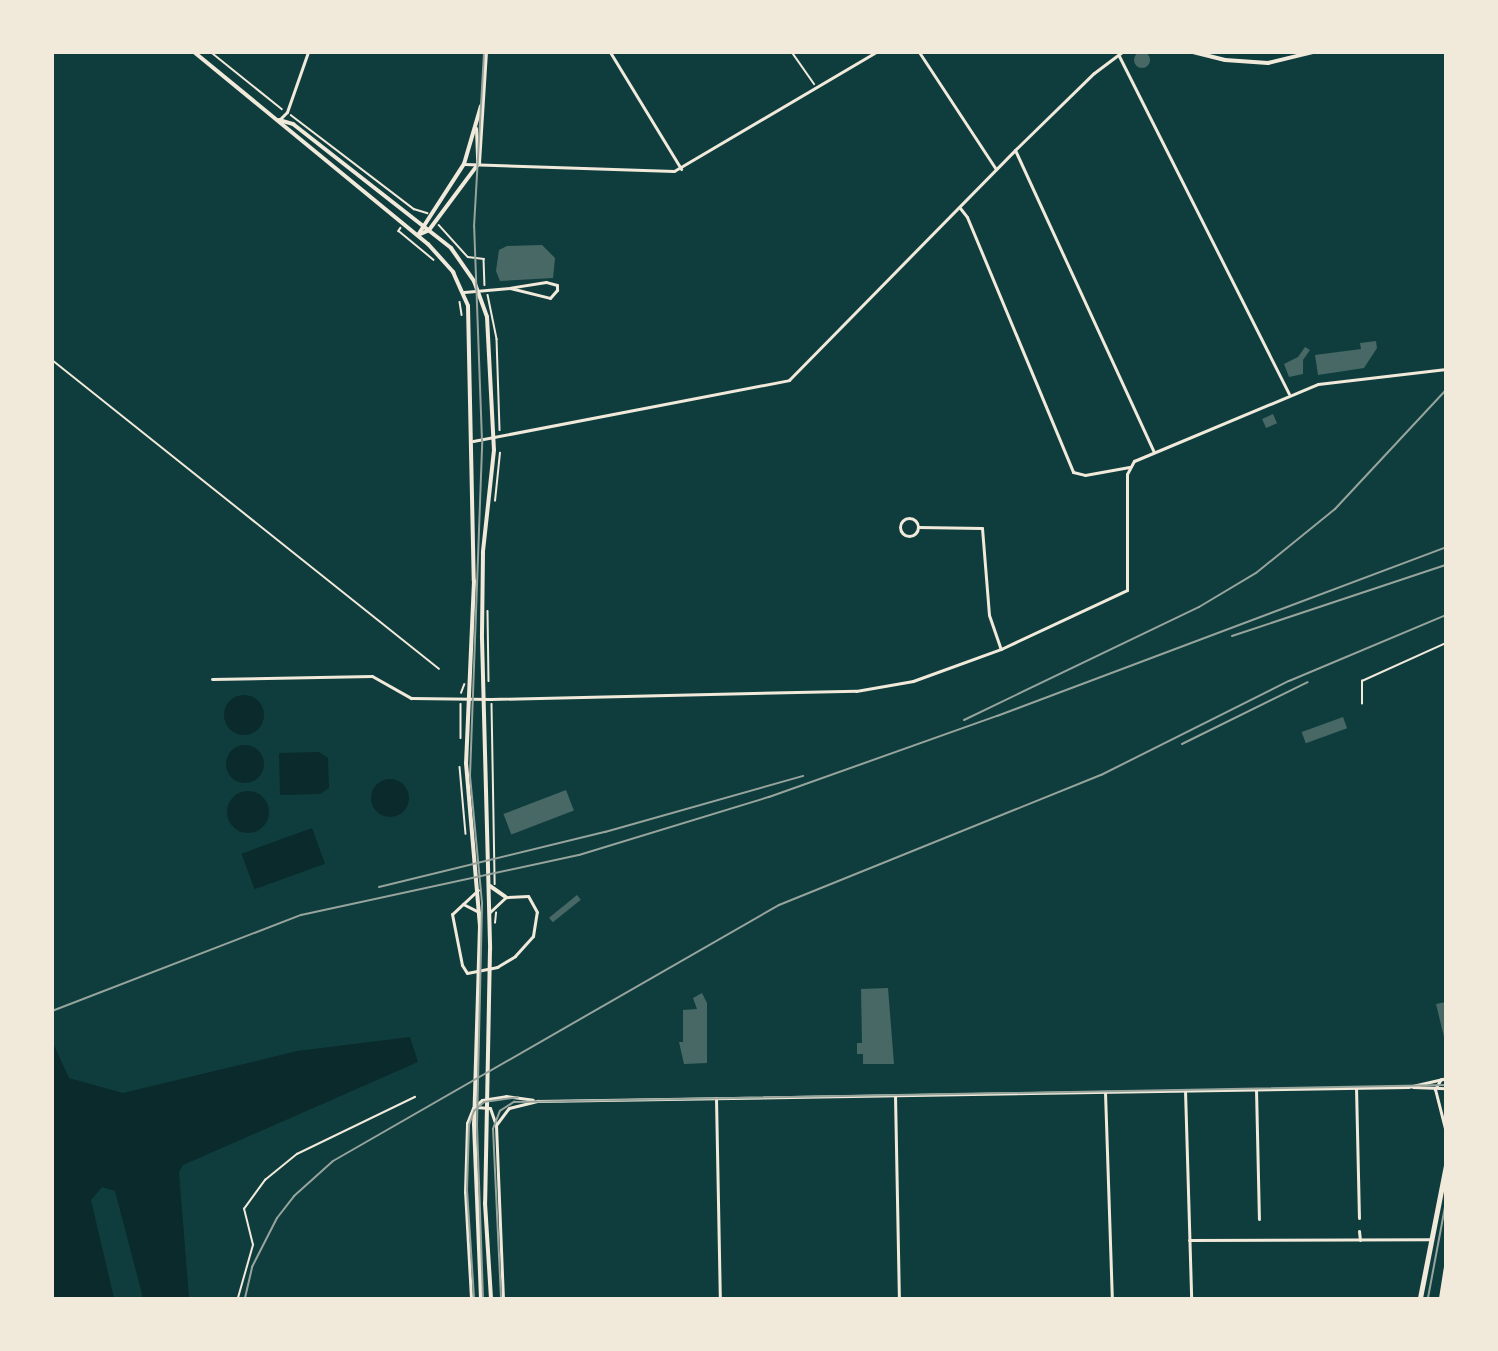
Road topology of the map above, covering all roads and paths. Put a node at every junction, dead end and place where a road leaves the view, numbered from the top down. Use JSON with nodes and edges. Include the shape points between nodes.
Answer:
{"nodes":[{"id":1,"x":194,"y":52,"type":"edge"},
{"id":2,"x":308,"y":52,"type":"edge"},
{"id":3,"x":486,"y":52,"type":"edge"},
{"id":4,"x":610,"y":52,"type":"edge"},
{"id":5,"x":792,"y":52,"type":"edge"},
{"id":6,"x":876,"y":52,"type":"edge"},
{"id":7,"x":919,"y":52,"type":"edge"},
{"id":8,"x":1193,"y":52,"type":"edge"},
{"id":9,"x":1313,"y":52,"type":"edge"},
{"id":10,"x":1121,"y":54,"type":"edge"},
{"id":11,"x":814,"y":84,"type":"dead end"},
{"id":12,"x":483,"y":101,"type":"junction"},
{"id":13,"x":279,"y":120,"type":"junction"},
{"id":14,"x":476,"y":120,"type":"junction"},
{"id":15,"x":1015,"y":150,"type":"junction"},
{"id":16,"x":479,"y":163,"type":"junction"},
{"id":17,"x":464,"y":164,"type":"junction"},
{"id":18,"x":681,"y":169,"type":"junction"},
{"id":19,"x":996,"y":169,"type":"junction"},
{"id":20,"x":960,"y":208,"type":"junction"},
{"id":21,"x":414,"y":209,"type":"dead end"},
{"id":22,"x":429,"y":215,"type":"junction"},
{"id":23,"x":435,"y":222,"type":"junction"},
{"id":24,"x":422,"y":224,"type":"junction"},
{"id":25,"x":429,"y":230,"type":"junction"},
{"id":26,"x":399,"y":231,"type":"dead end"},
{"id":27,"x":418,"y":235,"type":"junction"},
{"id":28,"x":440,"y":265,"type":"dead end"},
{"id":29,"x":485,"y":288,"type":"junction"},
{"id":30,"x":510,"y":288,"type":"junction"},
{"id":31,"x":478,"y":289,"type":"junction"},
{"id":32,"x":464,"y":292,"type":"junction"},
{"id":33,"x":458,"y":296,"type":"dead end"},
{"id":34,"x":464,"y":324,"type":"dead end"},
{"id":35,"x":52,"y":360,"type":"edge"},
{"id":36,"x":1446,"y":369,"type":"edge"},
{"id":37,"x":1289,"y":394,"type":"junction"},
{"id":38,"x":500,"y":439,"type":"junction"},
{"id":39,"x":494,"y":440,"type":"junction"},
{"id":40,"x":473,"y":441,"type":"junction"},
{"id":41,"x":500,"y":450,"type":"dead end"},
{"id":42,"x":1154,"y":452,"type":"junction"},
{"id":43,"x":1129,"y":467,"type":"junction"},
{"id":44,"x":918,"y":527,"type":"junction"},
{"id":45,"x":1446,"y":643,"type":"edge"},
{"id":46,"x":1001,"y":649,"type":"junction"},
{"id":47,"x":439,"y":669,"type":"dead end"},
{"id":48,"x":212,"y":679,"type":"dead end"},
{"id":49,"x":469,"y":696,"type":"junction"},
{"id":50,"x":483,"y":698,"type":"junction"},
{"id":51,"x":1362,"y":704,"type":"dead end"},
{"id":52,"x":464,"y":818,"type":"dead end"},
{"id":53,"x":465,"y":828,"type":"dead end"},
{"id":54,"x":489,"y":885,"type":"junction"},
{"id":55,"x":478,"y":890,"type":"junction"},
{"id":56,"x":506,"y":897,"type":"junction"},
{"id":57,"x":463,"y":904,"type":"junction"},
{"id":58,"x":479,"y":912,"type":"junction"},
{"id":59,"x":490,"y":912,"type":"junction"},
{"id":60,"x":1443,"y":1078,"type":"edge"},
{"id":61,"x":1356,"y":1087,"type":"junction"},
{"id":62,"x":1408,"y":1087,"type":"junction"},
{"id":63,"x":1446,"y":1088,"type":"edge"},
{"id":64,"x":1256,"y":1089,"type":"junction"},
{"id":65,"x":1436,"y":1089,"type":"junction"},
{"id":66,"x":1185,"y":1090,"type":"junction"},
{"id":67,"x":1105,"y":1092,"type":"junction"},
{"id":68,"x":895,"y":1095,"type":"junction"},
{"id":69,"x":416,"y":1097,"type":"dead end"},
{"id":70,"x":716,"y":1098,"type":"junction"},
{"id":71,"x":538,"y":1101,"type":"junction"},
{"id":72,"x":473,"y":1108,"type":"junction"},
{"id":73,"x":496,"y":1125,"type":"junction"},
{"id":74,"x":1446,"y":1132,"type":"edge"},
{"id":75,"x":1446,"y":1166,"type":"edge"},
{"id":76,"x":1359,"y":1218,"type":"dead end"},
{"id":77,"x":1259,"y":1219,"type":"dead end"},
{"id":78,"x":1359,"y":1231,"type":"dead end"},
{"id":79,"x":1259,"y":1232,"type":"dead end"},
{"id":80,"x":1431,"y":1239,"type":"junction"},
{"id":81,"x":1189,"y":1240,"type":"junction"},
{"id":82,"x":1259,"y":1240,"type":"junction"},
{"id":83,"x":1360,"y":1240,"type":"junction"},
{"id":84,"x":1446,"y":1268,"type":"edge"},
{"id":85,"x":238,"y":1299,"type":"edge"},
{"id":86,"x":471,"y":1299,"type":"edge"},
{"id":87,"x":481,"y":1299,"type":"edge"},
{"id":88,"x":491,"y":1299,"type":"edge"},
{"id":89,"x":503,"y":1299,"type":"edge"},
{"id":90,"x":720,"y":1299,"type":"edge"},
{"id":91,"x":899,"y":1299,"type":"edge"},
{"id":92,"x":1112,"y":1299,"type":"edge"},
{"id":93,"x":1191,"y":1299,"type":"edge"},
{"id":94,"x":1420,"y":1299,"type":"edge"},
{"id":95,"x":1441,"y":1299,"type":"edge"}],
"edges":[{"from":1,"to":13,"type":"street"},
{"from":2,"to":13,"type":"street","via":[[287,112]]},
{"from":3,"to":12,"type":"street"},
{"from":4,"to":18,"type":"street"},
{"from":5,"to":11,"type":"path"},
{"from":6,"to":18,"type":"street"},
{"from":7,"to":19,"type":"street"},
{"from":8,"to":9,"type":"street","via":[[1225,60],[1268,63]]},
{"from":10,"to":15,"type":"street","via":[[1094,73]]},
{"from":10,"to":37,"type":"street"},
{"from":12,"to":14,"type":"street"},
{"from":12,"to":16,"type":"street"},
{"from":13,"to":24,"type":"street","via":[[293,124]]},
{"from":13,"to":27,"type":"street","via":[[289,134]]},
{"from":14,"to":16,"type":"street","via":[[475,160]]},
{"from":14,"to":17,"type":"street"},
{"from":15,"to":19,"type":"street"},
{"from":15,"to":42,"type":"street"},
{"from":16,"to":17,"type":"street"},
{"from":16,"to":18,"type":"street","via":[[639,171]]},
{"from":16,"to":23,"type":"street"},
{"from":17,"to":22,"type":"street"},
{"from":19,"to":20,"type":"street"},
{"from":20,"to":38,"type":"street","via":[[789,380]]},
{"from":20,"to":43,"type":"street","via":[[968,217],[1073,472],[1085,475]]},
{"from":21,"to":22,"type":"path"},
{"from":22,"to":24,"type":"street"},
{"from":23,"to":25,"type":"street"},
{"from":23,"to":29,"type":"path","via":[[468,257],[484,259]]},
{"from":24,"to":25,"type":"street"},
{"from":24,"to":27,"type":"street"},
{"from":25,"to":27,"type":"street"},
{"from":25,"to":31,"type":"street","via":[[462,260]]},
{"from":26,"to":28,"type":"path"},
{"from":27,"to":32,"type":"street","via":[[442,258]]},
{"from":29,"to":30,"type":"street"},
{"from":29,"to":31,"type":"street"},
{"from":29,"to":38,"type":"path","via":[[497,339]]},
{"from":30,"to":30,"type":"street","via":[[549,298],[557,285],[546,282]]},
{"from":31,"to":32,"type":"street"},
{"from":31,"to":39,"type":"street","via":[[489,334]]},
{"from":32,"to":40,"type":"street","via":[[471,332]]},
{"from":33,"to":34,"type":"path"},
{"from":35,"to":47,"type":"street"},
{"from":36,"to":37,"type":"street","via":[[1318,384]]},
{"from":37,"to":42,"type":"street"},
{"from":38,"to":39,"type":"street"},
{"from":38,"to":41,"type":"path"},
{"from":39,"to":40,"type":"street"},
{"from":39,"to":50,"type":"street","via":[[483,552]]},
{"from":40,"to":49,"type":"street"},
{"from":42,"to":43,"type":"street"},
{"from":43,"to":46,"type":"street","via":[[1127,590]]},
{"from":44,"to":44,"type":"street","via":[[908,518],[900,528],[905,536],[911,536]]},
{"from":44,"to":46,"type":"street","via":[[982,528],[989,615]]},
{"from":45,"to":51,"type":"lane","via":[[1362,681]]},
{"from":46,"to":50,"type":"street","via":[[949,671],[869,690]]},
{"from":48,"to":49,"type":"street","via":[[372,676],[411,698]]},
{"from":49,"to":50,"type":"street"},
{"from":49,"to":55,"type":"street","via":[[466,787]]},
{"from":50,"to":54,"type":"street"},
{"from":52,"to":53,"type":"path"},
{"from":54,"to":56,"type":"street"},
{"from":54,"to":59,"type":"street"},
{"from":55,"to":57,"type":"street"},
{"from":55,"to":58,"type":"street"},
{"from":56,"to":57,"type":"street","via":[[524,894],[533,900],[537,912],[533,936],[515,956],[497,967],[473,974],[462,965],[452,921],[452,912]]},
{"from":56,"to":59,"type":"street"},
{"from":57,"to":58,"type":"street"},
{"from":58,"to":87,"type":"street","via":[[474,1124]]},
{"from":59,"to":88,"type":"street","via":[[484,1124]]},
{"from":60,"to":62,"type":"street"},
{"from":60,"to":65,"type":"street"},
{"from":61,"to":62,"type":"street"},
{"from":61,"to":64,"type":"street"},
{"from":61,"to":76,"type":"street"},
{"from":62,"to":65,"type":"street"},
{"from":63,"to":65,"type":"street"},
{"from":64,"to":66,"type":"street"},
{"from":64,"to":77,"type":"street"},
{"from":65,"to":74,"type":"street"},
{"from":66,"to":67,"type":"street"},
{"from":66,"to":81,"type":"street"},
{"from":67,"to":68,"type":"street"},
{"from":67,"to":92,"type":"street"},
{"from":68,"to":70,"type":"street"},
{"from":68,"to":91,"type":"street"},
{"from":69,"to":85,"type":"lane","via":[[297,1154],[265,1180],[244,1209],[253,1245]]},
{"from":70,"to":71,"type":"street"},
{"from":70,"to":90,"type":"street"},
{"from":71,"to":72,"type":"street","via":[[495,1097]]},
{"from":71,"to":73,"type":"street","via":[[509,1108]]},
{"from":72,"to":73,"type":"street","via":[[490,1108]]},
{"from":72,"to":86,"type":"street","via":[[465,1137]]},
{"from":73,"to":89,"type":"street"},
{"from":75,"to":80,"type":"main road"},
{"from":78,"to":83,"type":"street"},
{"from":79,"to":82,"type":"street"},
{"from":80,"to":83,"type":"street"},
{"from":80,"to":94,"type":"main road"},
{"from":81,"to":82,"type":"street"},
{"from":81,"to":93,"type":"street"},
{"from":82,"to":83,"type":"street"},
{"from":84,"to":95,"type":"main road"}]}
